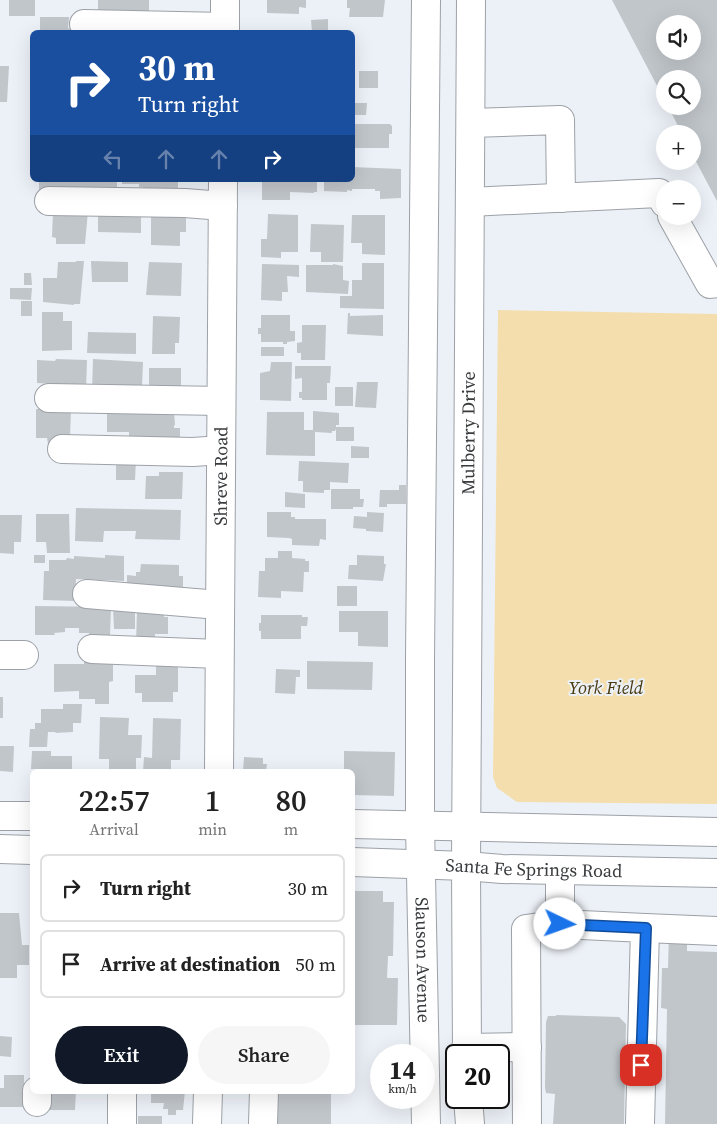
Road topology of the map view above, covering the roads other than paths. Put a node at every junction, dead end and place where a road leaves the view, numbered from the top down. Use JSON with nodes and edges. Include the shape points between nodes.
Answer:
{"nodes":[{"id":1,"x":225,"y":0,"type":"edge"},
{"id":2,"x":426,"y":0,"type":"edge"},
{"id":3,"x":472,"y":0,"type":"edge"},
{"id":4,"x":84,"y":24,"type":"dead end"},
{"id":5,"x":225,"y":30,"type":"edge"},
{"id":6,"x":471,"y":123,"type":"junction"},
{"id":7,"x":223,"y":193,"type":"edge"},
{"id":8,"x":656,"y":193,"type":"edge"},
{"id":9,"x":561,"y":198,"type":"junction"},
{"id":10,"x":49,"y":201,"type":"dead end"},
{"id":11,"x":470,"y":202,"type":"junction"},
{"id":12,"x":677,"y":225,"type":"edge"},
{"id":13,"x":717,"y":284,"type":"edge"},
{"id":14,"x":50,"y":398,"type":"dead end"},
{"id":15,"x":221,"y":401,"type":"junction"},
{"id":16,"x":62,"y":449,"type":"dead end"},
{"id":17,"x":221,"y":450,"type":"junction"},
{"id":18,"x":87,"y":594,"type":"dead end"},
{"id":19,"x":219,"y":605,"type":"junction"},
{"id":20,"x":92,"y":649,"type":"dead end"},
{"id":21,"x":219,"y":654,"type":"junction"},
{"id":22,"x":219,"y":769,"type":"edge"},
{"id":23,"x":0,"y":816,"type":"edge"},
{"id":24,"x":30,"y":816,"type":"edge"},
{"id":25,"x":355,"y":824,"type":"edge"},
{"id":26,"x":420,"y":826,"type":"junction"},
{"id":27,"x":466,"y":826,"type":"junction"},
{"id":28,"x":717,"y":832,"type":"edge"},
{"id":29,"x":0,"y":849,"type":"edge"},
{"id":30,"x":30,"y":850,"type":"edge"},
{"id":31,"x":355,"y":862,"type":"edge"},
{"id":32,"x":421,"y":864,"type":"junction"},
{"id":33,"x":466,"y":866,"type":"junction"},
{"id":34,"x":560,"y":870,"type":"junction"},
{"id":35,"x":717,"y":873,"type":"edge"},
{"id":36,"x":560,"y":924,"type":"junction"},
{"id":37,"x":646,"y":928,"type":"junction"},
{"id":38,"x":717,"y":931,"type":"edge"},
{"id":39,"x":466,"y":1044,"type":"edge"},
{"id":40,"x":526,"y":1047,"type":"junction"},
{"id":41,"x":510,"y":1048,"type":"edge"},
{"id":42,"x":122,"y":1094,"type":"edge"},
{"id":43,"x":208,"y":1094,"type":"edge"},
{"id":44,"x":264,"y":1094,"type":"edge"},
{"id":45,"x":469,"y":1109,"type":"edge"},
{"id":46,"x":122,"y":1124,"type":"edge"},
{"id":47,"x":207,"y":1124,"type":"edge"},
{"id":48,"x":263,"y":1124,"type":"edge"},
{"id":49,"x":426,"y":1124,"type":"edge"},
{"id":50,"x":470,"y":1124,"type":"edge"},
{"id":51,"x":527,"y":1124,"type":"edge"},
{"id":52,"x":640,"y":1124,"type":"edge"}],
"edges":[{"from":1,"to":5,"type":"main road"},
{"from":2,"to":26,"type":"main road"},
{"from":3,"to":6,"type":"main road","name":"Mulberry Drive"},
{"from":4,"to":5,"type":"main road"},
{"from":6,"to":9,"type":"main road","via":[[560,120]]},
{"from":6,"to":11,"type":"main road","name":"Mulberry Drive"},
{"from":7,"to":10,"type":"main road","via":[[185,203]]},
{"from":7,"to":15,"type":"main road","name":"Shreve Road"},
{"from":8,"to":9,"type":"main road"},
{"from":9,"to":11,"type":"main road"},
{"from":11,"to":27,"type":"main road","name":"Mulberry Drive"},
{"from":12,"to":13,"type":"main road","via":[[710,284]]},
{"from":14,"to":15,"type":"main road"},
{"from":15,"to":17,"type":"main road","name":"Shreve Road"},
{"from":16,"to":17,"type":"main road"},
{"from":17,"to":19,"type":"main road","name":"Shreve Road"},
{"from":18,"to":19,"type":"main road"},
{"from":19,"to":21,"type":"main road","name":"Shreve Road"},
{"from":20,"to":21,"type":"main road"},
{"from":21,"to":22,"type":"main road","name":"Shreve Road"},
{"from":23,"to":24,"type":"main road"},
{"from":25,"to":26,"type":"main road"},
{"from":26,"to":27,"type":"main road"},
{"from":26,"to":32,"type":"main road","name":"Slauson Avenue"},
{"from":27,"to":28,"type":"main road"},
{"from":27,"to":33,"type":"main road","name":"Mulberry Drive"},
{"from":29,"to":30,"type":"main road"},
{"from":31,"to":32,"type":"main road","name":"Santa Fe Springs Road"},
{"from":32,"to":33,"type":"main road","name":"Santa Fe Springs Road"},
{"from":32,"to":49,"type":"main road","name":"Slauson Avenue"},
{"from":33,"to":34,"type":"main road","name":"Santa Fe Springs Road"},
{"from":33,"to":39,"type":"main road"},
{"from":34,"to":35,"type":"main road","name":"Santa Fe Springs Road"},
{"from":34,"to":36,"type":"main road"},
{"from":36,"to":37,"type":"main road"},
{"from":36,"to":40,"type":"main road","via":[[526,929]]},
{"from":37,"to":38,"type":"main road"},
{"from":37,"to":52,"type":"main road"},
{"from":40,"to":41,"type":"main road"},
{"from":40,"to":51,"type":"main road"},
{"from":42,"to":46,"type":"main road"},
{"from":43,"to":47,"type":"main road"},
{"from":44,"to":48,"type":"main road"},
{"from":45,"to":50,"type":"main road"}]}
